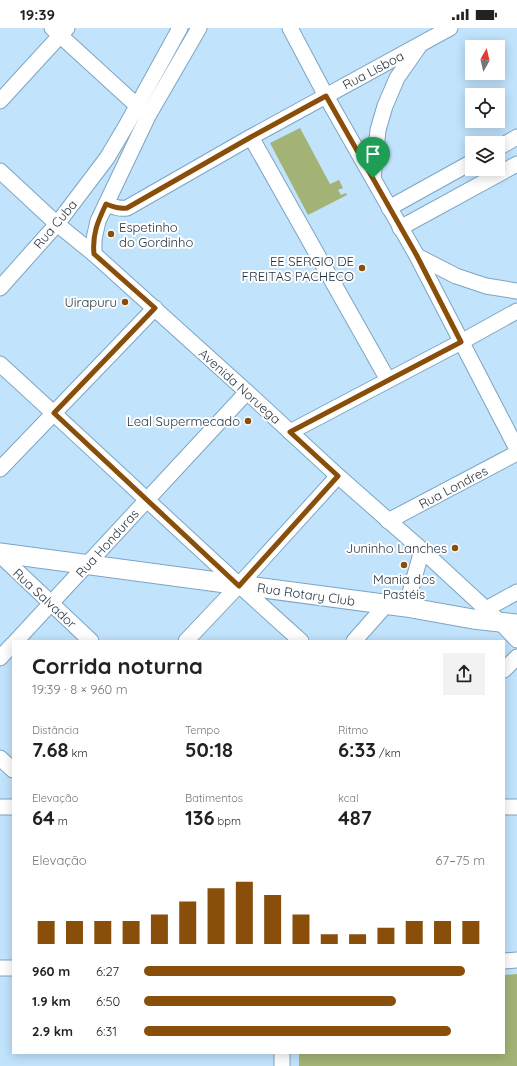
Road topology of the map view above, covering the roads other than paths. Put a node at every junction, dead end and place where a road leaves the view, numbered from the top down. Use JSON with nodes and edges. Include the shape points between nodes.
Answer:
{"nodes":[{"id":1,"x":180,"y":28,"type":"edge"},
{"id":2,"x":199,"y":28,"type":"edge"},
{"id":3,"x":290,"y":28,"type":"edge"},
{"id":4,"x":450,"y":28,"type":"edge"},
{"id":5,"x":59,"y":30,"type":"edge"},
{"id":6,"x":420,"y":45,"type":"junction"},
{"id":7,"x":326,"y":96,"type":"junction"},
{"id":8,"x":0,"y":101,"type":"edge"},
{"id":9,"x":143,"y":111,"type":"junction"},
{"id":10,"x":251,"y":137,"type":"junction"},
{"id":11,"x":517,"y":137,"type":"edge"},
{"id":12,"x":505,"y":144,"type":"edge"},
{"id":13,"x":517,"y":164,"type":"edge"},
{"id":14,"x":465,"y":166,"type":"edge"},
{"id":15,"x":0,"y":171,"type":"edge"},
{"id":16,"x":373,"y":178,"type":"junction"},
{"id":17,"x":106,"y":204,"type":"junction"},
{"id":18,"x":389,"y":208,"type":"junction"},
{"id":19,"x":98,"y":221,"type":"junction"},
{"id":20,"x":57,"y":224,"type":"junction"},
{"id":21,"x":400,"y":228,"type":"junction"},
{"id":22,"x":73,"y":236,"type":"junction"},
{"id":23,"x":94,"y":254,"type":"junction"},
{"id":24,"x":417,"y":256,"type":"junction"},
{"id":25,"x":0,"y":288,"type":"edge"},
{"id":26,"x":517,"y":291,"type":"edge"},
{"id":27,"x":155,"y":308,"type":"junction"},
{"id":28,"x":517,"y":311,"type":"edge"},
{"id":29,"x":461,"y":342,"type":"junction"},
{"id":30,"x":0,"y":364,"type":"edge"},
{"id":31,"x":388,"y":380,"type":"junction"},
{"id":32,"x":247,"y":392,"type":"junction"},
{"id":33,"x":54,"y":413,"type":"junction"},
{"id":34,"x":290,"y":432,"type":"junction"},
{"id":35,"x":517,"y":449,"type":"edge"},
{"id":36,"x":517,"y":454,"type":"edge"},
{"id":37,"x":0,"y":469,"type":"edge"},
{"id":38,"x":338,"y":476,"type":"junction"},
{"id":39,"x":147,"y":499,"type":"junction"},
{"id":40,"x":388,"y":520,"type":"junction"},
{"id":41,"x":422,"y":550,"type":"junction"},
{"id":42,"x":0,"y":554,"type":"edge"},
{"id":43,"x":87,"y":565,"type":"junction"},
{"id":44,"x":239,"y":586,"type":"junction"},
{"id":45,"x":517,"y":592,"type":"edge"},
{"id":46,"x":51,"y":603,"type":"junction"},
{"id":47,"x":386,"y":605,"type":"junction"},
{"id":48,"x":406,"y":607,"type":"junction"},
{"id":49,"x":479,"y":614,"type":"junction"},
{"id":50,"x":509,"y":623,"type":"edge"},
{"id":51,"x":17,"y":640,"type":"edge"},
{"id":52,"x":90,"y":640,"type":"edge"},
{"id":53,"x":187,"y":640,"type":"edge"},
{"id":54,"x":300,"y":640,"type":"edge"},
{"id":55,"x":355,"y":640,"type":"edge"},
{"id":56,"x":517,"y":640,"type":"edge"},
{"id":57,"x":517,"y":644,"type":"edge"},
{"id":58,"x":12,"y":645,"type":"edge"},
{"id":59,"x":517,"y":657,"type":"edge"},
{"id":60,"x":0,"y":658,"type":"edge"},
{"id":61,"x":505,"y":669,"type":"edge"},
{"id":62,"x":0,"y":758,"type":"edge"},
{"id":63,"x":12,"y":769,"type":"edge"},
{"id":64,"x":0,"y":807,"type":"edge"},
{"id":65,"x":12,"y":807,"type":"edge"},
{"id":66,"x":505,"y":807,"type":"edge"},
{"id":67,"x":517,"y":807,"type":"edge"},
{"id":68,"x":517,"y":960,"type":"edge"},
{"id":69,"x":505,"y":961,"type":"edge"},
{"id":70,"x":0,"y":968,"type":"edge"},
{"id":71,"x":12,"y":968,"type":"edge"},
{"id":72,"x":282,"y":1054,"type":"edge"},
{"id":73,"x":282,"y":1066,"type":"edge"}],
"edges":[{"from":1,"to":9,"type":"street"},
{"from":2,"to":9,"type":"street"},
{"from":3,"to":7,"type":"street"},
{"from":4,"to":6,"type":"street","name":"Rua Lisboa"},
{"from":5,"to":8,"type":"street"},
{"from":5,"to":9,"type":"street"},
{"from":6,"to":7,"type":"street","name":"Rua Lisboa"},
{"from":6,"to":16,"type":"street","via":[[398,78],[385,106],[378,130]]},
{"from":7,"to":10,"type":"street","name":"Rua Lisboa"},
{"from":7,"to":16,"type":"street"},
{"from":9,"to":17,"type":"street"},
{"from":9,"to":20,"type":"street","name":"Rua Cuba","via":[[126,126],[107,158]]},
{"from":10,"to":17,"type":"street","name":"Rua Lisboa","via":[[127,208],[116,208]]},
{"from":10,"to":31,"type":"street"},
{"from":11,"to":12,"type":"street"},
{"from":13,"to":21,"type":"street"},
{"from":14,"to":18,"type":"street"},
{"from":15,"to":20,"type":"street","name":"Avenida Noruega"},
{"from":16,"to":18,"type":"street"},
{"from":17,"to":19,"type":"street"},
{"from":18,"to":21,"type":"street"},
{"from":19,"to":22,"type":"street","via":[[86,232]]},
{"from":19,"to":23,"type":"street"},
{"from":20,"to":22,"type":"street","name":"Avenida Noruega"},
{"from":20,"to":25,"type":"street","name":"Rua Cuba"},
{"from":21,"to":24,"type":"street"},
{"from":22,"to":23,"type":"street","name":"Avenida Noruega"},
{"from":23,"to":27,"type":"street","name":"Avenida Noruega"},
{"from":24,"to":26,"type":"street","via":[[456,276],[486,286]]},
{"from":24,"to":29,"type":"street"},
{"from":27,"to":32,"type":"street","name":"Avenida Noruega"},
{"from":27,"to":33,"type":"street"},
{"from":28,"to":29,"type":"street"},
{"from":29,"to":31,"type":"street"},
{"from":29,"to":35,"type":"street"},
{"from":30,"to":33,"type":"street"},
{"from":31,"to":34,"type":"street"},
{"from":32,"to":34,"type":"street","name":"Avenida Noruega"},
{"from":32,"to":39,"type":"street","name":"Rua Honduras"},
{"from":33,"to":37,"type":"street"},
{"from":33,"to":39,"type":"street"},
{"from":34,"to":38,"type":"street","name":"Avenida Noruega"},
{"from":36,"to":40,"type":"street","name":"Rua Londres"},
{"from":38,"to":40,"type":"street","name":"Avenida Noruega"},
{"from":38,"to":44,"type":"street"},
{"from":39,"to":43,"type":"street","name":"Rua Honduras"},
{"from":39,"to":44,"type":"street"},
{"from":40,"to":41,"type":"street","name":"Avenida Noruega"},
{"from":41,"to":48,"type":"street"},
{"from":41,"to":49,"type":"street","name":"Avenida Noruega"},
{"from":42,"to":43,"type":"main road","name":"Rua Rotary Club"},
{"from":42,"to":46,"type":"street","name":"Rua Salvador"},
{"from":43,"to":44,"type":"main road","name":"Rua Rotary Club"},
{"from":43,"to":46,"type":"street","name":"Rua Honduras"},
{"from":44,"to":47,"type":"main road","name":"Rua Rotary Club"},
{"from":44,"to":53,"type":"street"},
{"from":44,"to":54,"type":"street"},
{"from":45,"to":49,"type":"street"},
{"from":46,"to":51,"type":"street","name":"Rua Honduras"},
{"from":46,"to":52,"type":"street","name":"Rua Salvador"},
{"from":47,"to":48,"type":"main road","name":"Rua Rotary Club"},
{"from":47,"to":55,"type":"street"},
{"from":48,"to":49,"type":"main road","name":"Rua Rotary Club"},
{"from":49,"to":50,"type":"main road","name":"Rua Rotary Club"},
{"from":49,"to":57,"type":"street"},
{"from":50,"to":56,"type":"street"},
{"from":58,"to":60,"type":"street"},
{"from":59,"to":61,"type":"street"},
{"from":62,"to":63,"type":"street"},
{"from":64,"to":65,"type":"street"},
{"from":66,"to":67,"type":"street"},
{"from":68,"to":69,"type":"street"},
{"from":70,"to":71,"type":"street"},
{"from":72,"to":73,"type":"street"}]}
